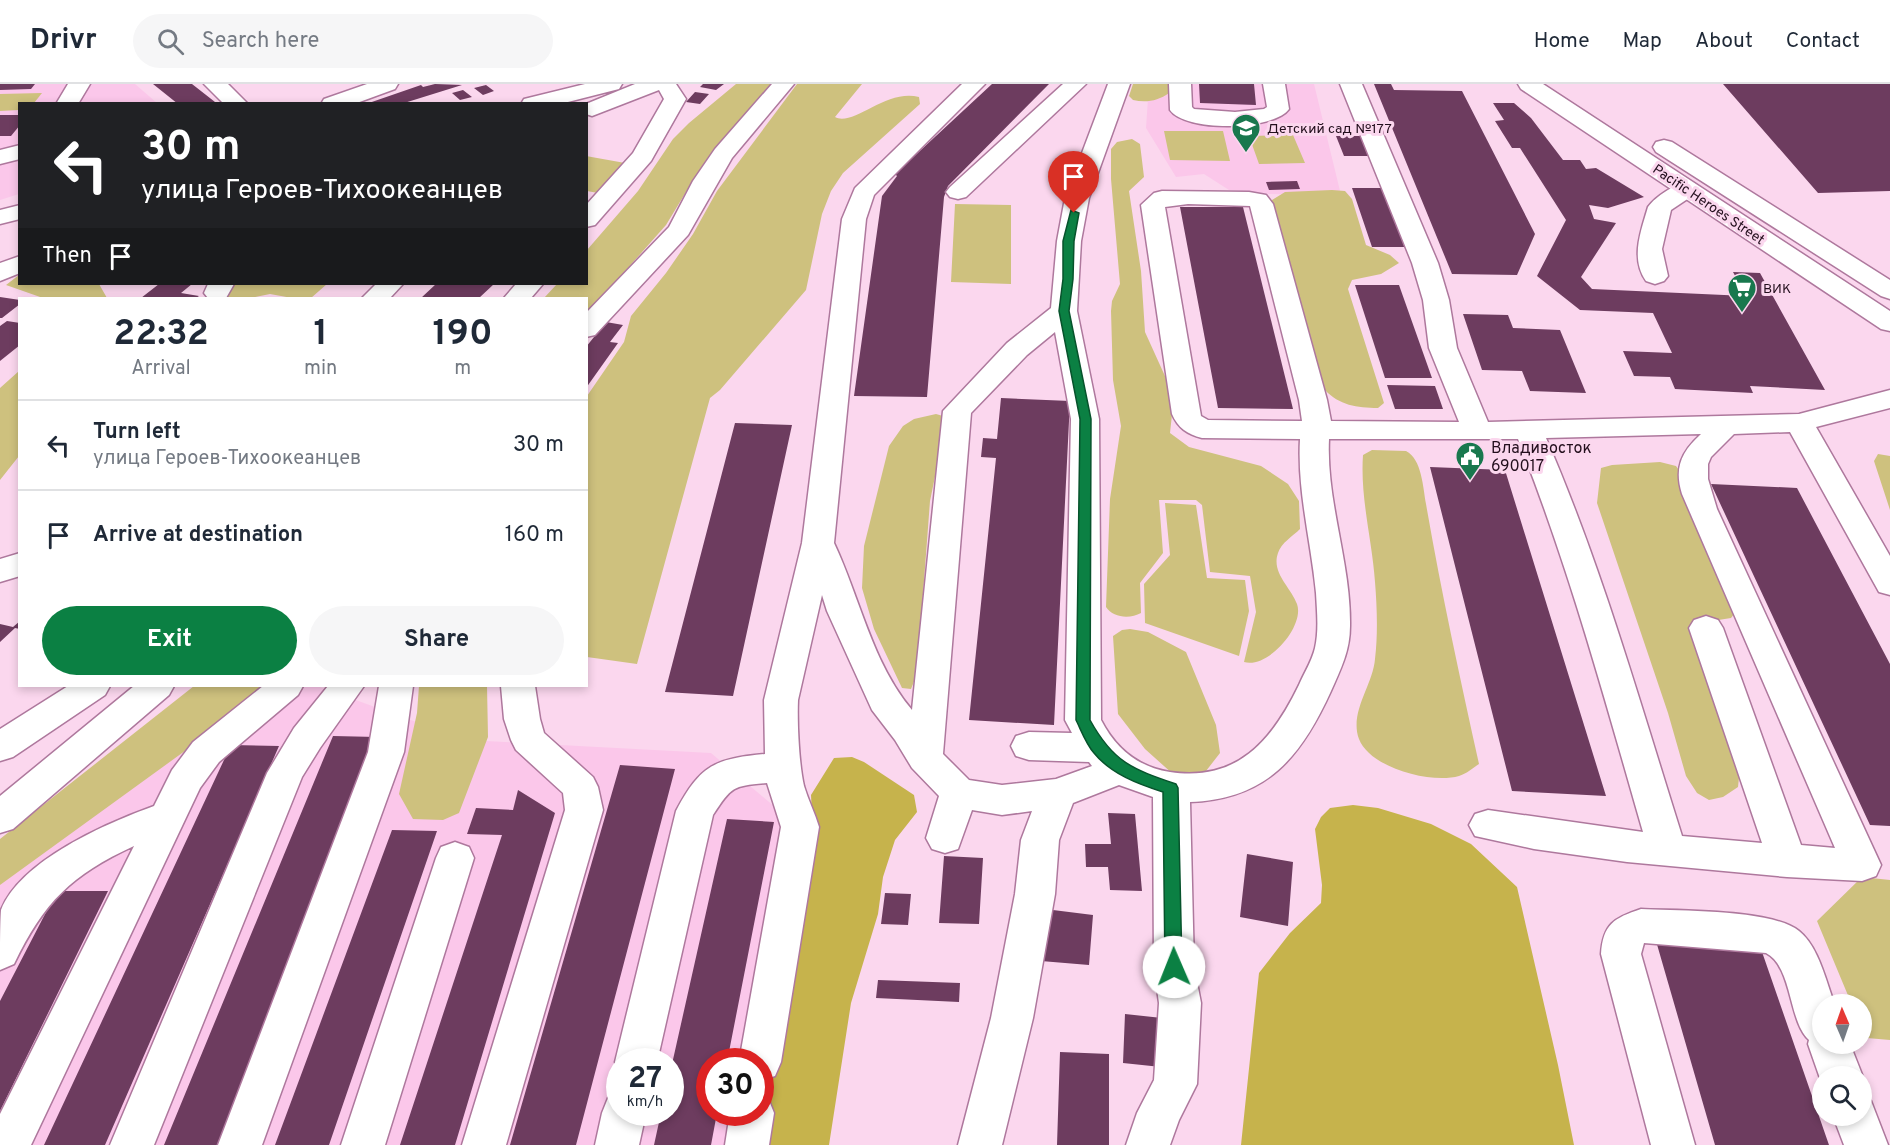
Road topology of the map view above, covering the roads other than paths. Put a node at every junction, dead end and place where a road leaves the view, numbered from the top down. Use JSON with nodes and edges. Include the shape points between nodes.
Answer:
{"nodes":[{"id":1,"x":79,"y":84,"type":"edge"},
{"id":2,"x":215,"y":84,"type":"edge"},
{"id":3,"x":387,"y":84,"type":"edge"},
{"id":4,"x":611,"y":84,"type":"edge"},
{"id":5,"x":657,"y":84,"type":"edge"},
{"id":6,"x":665,"y":84,"type":"edge"},
{"id":7,"x":783,"y":84,"type":"edge"},
{"id":8,"x":974,"y":84,"type":"edge"},
{"id":9,"x":1075,"y":84,"type":"edge"},
{"id":10,"x":1119,"y":84,"type":"edge"},
{"id":11,"x":1180,"y":84,"type":"edge"},
{"id":12,"x":1274,"y":84,"type":"edge"},
{"id":13,"x":1350,"y":84,"type":"edge"},
{"id":14,"x":1529,"y":84,"type":"edge"},
{"id":15,"x":1566,"y":84,"type":"edge"},
{"id":16,"x":68,"y":102,"type":"edge"},
{"id":17,"x":235,"y":102,"type":"edge"},
{"id":18,"x":338,"y":102,"type":"edge"},
{"id":19,"x":540,"y":102,"type":"edge"},
{"id":20,"x":588,"y":111,"type":"edge"},
{"id":21,"x":18,"y":152,"type":"edge"},
{"id":22,"x":0,"y":157,"type":"edge"},
{"id":23,"x":1687,"y":189,"type":"junction"},
{"id":24,"x":958,"y":192,"type":"dead end"},
{"id":25,"x":18,"y":212,"type":"edge"},
{"id":26,"x":0,"y":217,"type":"edge"},
{"id":27,"x":588,"y":218,"type":"edge"},
{"id":28,"x":18,"y":250,"type":"edge"},
{"id":29,"x":0,"y":254,"type":"edge"},
{"id":30,"x":18,"y":264,"type":"edge"},
{"id":31,"x":0,"y":273,"type":"edge"},
{"id":32,"x":1655,"y":276,"type":"dead end"},
{"id":33,"x":389,"y":285,"type":"edge"},
{"id":34,"x":529,"y":285,"type":"edge"},
{"id":35,"x":1890,"y":291,"type":"edge"},
{"id":36,"x":376,"y":297,"type":"edge"},
{"id":37,"x":518,"y":297,"type":"edge"},
{"id":38,"x":1064,"y":311,"type":"junction"},
{"id":39,"x":1890,"y":323,"type":"edge"},
{"id":40,"x":588,"y":327,"type":"edge"},
{"id":41,"x":1890,"y":399,"type":"edge"},
{"id":42,"x":1799,"y":423,"type":"junction"},
{"id":43,"x":1725,"y":426,"type":"junction"},
{"id":44,"x":1528,"y":429,"type":"junction"},
{"id":45,"x":1318,"y":430,"type":"junction"},
{"id":46,"x":1477,"y":431,"type":"junction"},
{"id":47,"x":818,"y":543,"type":"junction"},
{"id":48,"x":18,"y":565,"type":"edge"},
{"id":49,"x":0,"y":571,"type":"edge"},
{"id":50,"x":1890,"y":584,"type":"edge"},
{"id":51,"x":1706,"y":628,"type":"dead end"},
{"id":52,"x":91,"y":687,"type":"edge"},
{"id":53,"x":156,"y":687,"type":"edge"},
{"id":54,"x":285,"y":687,"type":"edge"},
{"id":55,"x":346,"y":687,"type":"edge"},
{"id":56,"x":396,"y":687,"type":"edge"},
{"id":57,"x":518,"y":687,"type":"edge"},
{"id":58,"x":1029,"y":746,"type":"dead end"},
{"id":59,"x":0,"y":747,"type":"edge"},
{"id":60,"x":926,"y":758,"type":"junction"},
{"id":61,"x":1111,"y":758,"type":"junction"},
{"id":62,"x":783,"y":767,"type":"junction"},
{"id":63,"x":1171,"y":788,"type":"junction"},
{"id":64,"x":959,"y":793,"type":"junction"},
{"id":65,"x":1058,"y":793,"type":"junction"},
{"id":66,"x":168,"y":816,"type":"junction"},
{"id":67,"x":0,"y":818,"type":"edge"},
{"id":68,"x":1488,"y":825,"type":"dead end"},
{"id":69,"x":945,"y":838,"type":"dead end"},
{"id":70,"x":1667,"y":849,"type":"junction"},
{"id":71,"x":455,"y":858,"type":"dead end"},
{"id":72,"x":1787,"y":861,"type":"junction"},
{"id":73,"x":0,"y":952,"type":"edge"},
{"id":74,"x":1812,"y":1000,"type":"edge"},
{"id":75,"x":639,"y":1048,"type":"edge"},
{"id":76,"x":762,"y":1048,"type":"edge"},
{"id":77,"x":621,"y":1126,"type":"edge"},
{"id":78,"x":750,"y":1126,"type":"edge"},
{"id":79,"x":1859,"y":1126,"type":"edge"},
{"id":80,"x":8,"y":1145,"type":"edge"},
{"id":81,"x":132,"y":1145,"type":"edge"},
{"id":82,"x":240,"y":1145,"type":"edge"},
{"id":83,"x":363,"y":1145,"type":"edge"},
{"id":84,"x":484,"y":1145,"type":"edge"},
{"id":85,"x":617,"y":1145,"type":"edge"},
{"id":86,"x":747,"y":1145,"type":"edge"},
{"id":87,"x":980,"y":1145,"type":"edge"},
{"id":88,"x":1148,"y":1145,"type":"edge"},
{"id":89,"x":1673,"y":1145,"type":"edge"},
{"id":90,"x":1866,"y":1145,"type":"edge"}],
"edges":[{"from":1,"to":16,"type":"main road"},
{"from":2,"to":17,"type":"main road"},
{"from":3,"to":18,"type":"main road"},
{"from":4,"to":19,"type":"main road"},
{"from":5,"to":20,"type":"main road"},
{"from":6,"to":27,"type":"main road","via":[[675,99],[654,138],[643,156]]},
{"from":7,"to":40,"type":"main road","via":[[723,154],[679,230]]},
{"from":8,"to":47,"type":"main road","via":[[863,193],[854,219]]},
{"from":9,"to":24,"type":"main road"},
{"from":10,"to":38,"type":"main road","via":[[1077,198],[1069,241]]},
{"from":11,"to":12,"type":"main road","via":[[1181,110],[1187,114],[1260,118],[1278,109]]},
{"from":13,"to":46,"type":"main road","via":[[1425,263],[1436,300],[1443,348]]},
{"from":14,"to":23,"type":"main road","name":"Pacific Heroes Street"},
{"from":15,"to":35,"type":"main road","name":"Pacific Heroes Street"},
{"from":21,"to":22,"type":"main road"},
{"from":23,"to":32,"type":"main road","via":[[1660,207],[1649,243],[1649,262]]},
{"from":23,"to":39,"type":"main road","name":"Pacific Heroes Street"},
{"from":25,"to":26,"type":"main road"},
{"from":28,"to":29,"type":"main road"},
{"from":30,"to":31,"type":"main road"},
{"from":33,"to":36,"type":"main road"},
{"from":34,"to":37,"type":"main road"},
{"from":38,"to":60,"type":"main road","via":[[1017,349],[957,411]]},
{"from":38,"to":61,"type":"main road","via":[[1086,419],[1083,720]]},
{"from":41,"to":42,"type":"main road"},
{"from":42,"to":43,"type":"main road"},
{"from":42,"to":50,"type":"main road"},
{"from":43,"to":44,"type":"main road"},
{"from":43,"to":72,"type":"main road","via":[[1695,457],[1691,475],[1702,509],[1862,865]]},
{"from":44,"to":46,"type":"main road"},
{"from":44,"to":70,"type":"main road","via":[[1599,624]]},
{"from":45,"to":45,"type":"main road","via":[[1258,200],[1188,197],[1155,201],[1189,421],[1202,429]]},
{"from":45,"to":46,"type":"main road"},
{"from":45,"to":63,"type":"main road","via":[[1315,482],[1334,604],[1333,646],[1306,709],[1280,749],[1255,771],[1203,789]]},
{"from":47,"to":60,"type":"main road","via":[[843,612],[884,700]]},
{"from":47,"to":62,"type":"main road","via":[[781,700]]},
{"from":48,"to":49,"type":"main road"},
{"from":51,"to":72,"type":"main road"},
{"from":52,"to":59,"type":"main road"},
{"from":53,"to":67,"type":"main road"},
{"from":54,"to":66,"type":"main road","via":[[206,752],[185,780]]},
{"from":55,"to":81,"type":"main road","via":[[285,773]]},
{"from":56,"to":82,"type":"main road","via":[[386,752]]},
{"from":57,"to":84,"type":"main road","via":[[529,740],[580,787],[584,810]]},
{"from":58,"to":61,"type":"main road"},
{"from":60,"to":64,"type":"main road"},
{"from":61,"to":63,"type":"main road","via":[[1155,785]]},
{"from":61,"to":65,"type":"main road"},
{"from":62,"to":75,"type":"main road","via":[[729,772],[711,788],[696,811]]},
{"from":62,"to":76,"type":"main road","via":[[800,827]]},
{"from":63,"to":88,"type":"main road","via":[[1174,967],[1180,1003],[1174,1084]]},
{"from":64,"to":65,"type":"main road","via":[[1002,800]]},
{"from":64,"to":69,"type":"main road"},
{"from":65,"to":87,"type":"main road","via":[[1040,840],[1035,894],[1014,1008]]},
{"from":66,"to":73,"type":"main road","via":[[116,837],[72,862],[27,904]]},
{"from":66,"to":80,"type":"main road"},
{"from":68,"to":70,"type":"main road","via":[[1566,839]]},
{"from":70,"to":72,"type":"main road"},
{"from":71,"to":83,"type":"main road"},
{"from":74,"to":89,"type":"main road","via":[[1795,955],[1772,936],[1641,926],[1622,939],[1621,954]]},
{"from":77,"to":85,"type":"main road"},
{"from":78,"to":86,"type":"main road"},
{"from":79,"to":90,"type":"main road"}]}
